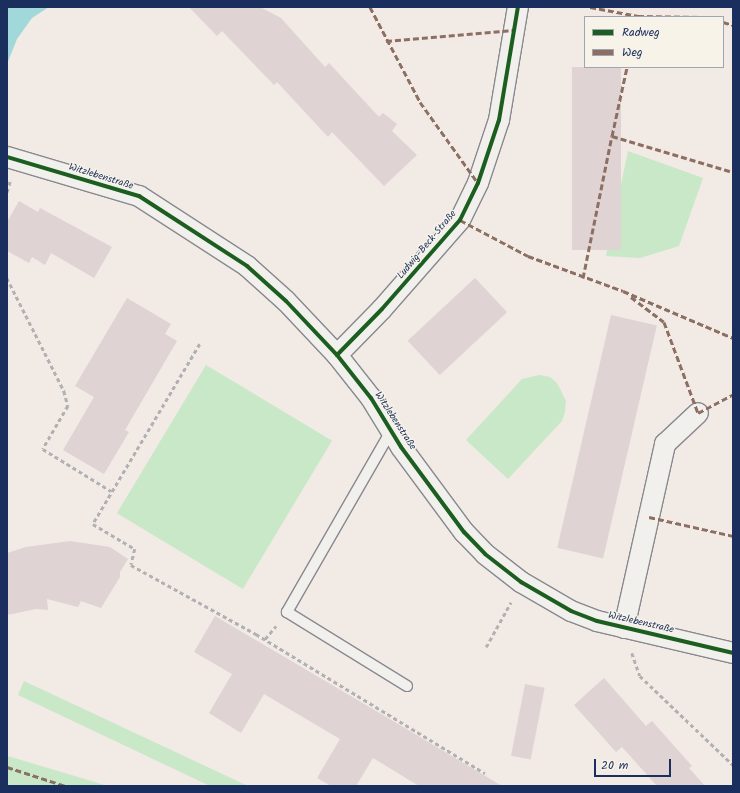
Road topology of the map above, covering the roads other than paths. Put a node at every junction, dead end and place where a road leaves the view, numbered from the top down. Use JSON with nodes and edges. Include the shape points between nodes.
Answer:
{"nodes":[{"id":1,"x":518,"y":7,"type":"edge"},
{"id":2,"x":7,"y":157,"type":"edge"},
{"id":3,"x":337,"y":355,"type":"junction"},
{"id":4,"x":698,"y":413,"type":"dead end"},
{"id":5,"x":391,"y":431,"type":"junction"},
{"id":6,"x":624,"y":628,"type":"junction"},
{"id":7,"x":733,"y":653,"type":"edge"},
{"id":8,"x":407,"y":686,"type":"dead end"}],
"edges":[{"from":1,"to":3,"type":"street","name":"Ludwig-Beck-Straße","via":[[499,120],[478,182],[460,220],[382,309]]},
{"from":2,"to":3,"type":"street","name":"Witzlebenstraße","via":[[139,196],[247,266],[286,301]]},
{"from":3,"to":5,"type":"street","name":"Witzlebenstraße","via":[[372,398]]},
{"from":4,"to":6,"type":"street","name":"Witzlebenstraße","via":[[665,444]]},
{"from":5,"to":6,"type":"street","name":"Witzlebenstraße","via":[[464,532],[485,554],[521,582],[571,610]]},
{"from":5,"to":8,"type":"lane","via":[[287,612]]},
{"from":6,"to":7,"type":"street","name":"Witzlebenstraße"}]}
